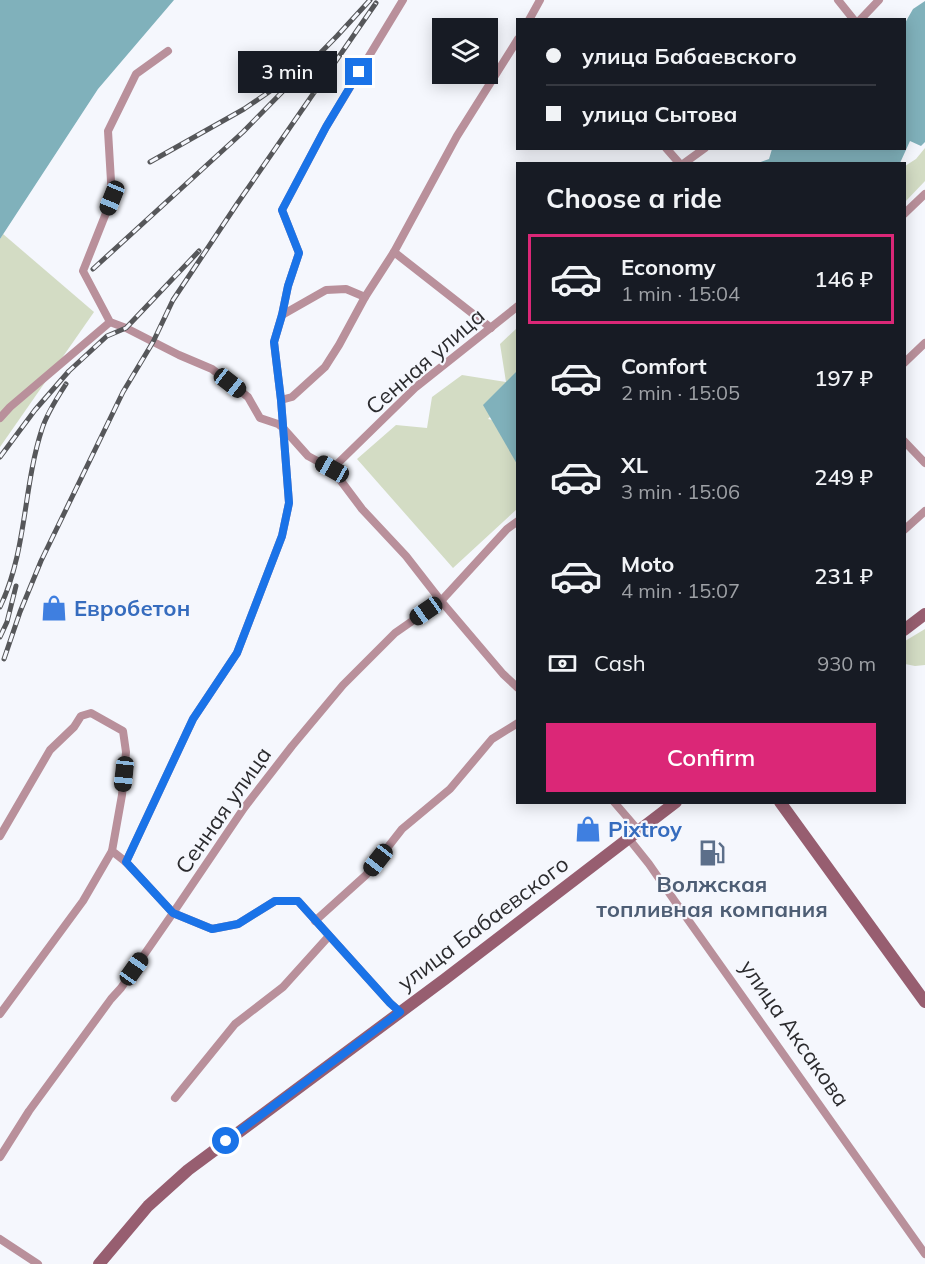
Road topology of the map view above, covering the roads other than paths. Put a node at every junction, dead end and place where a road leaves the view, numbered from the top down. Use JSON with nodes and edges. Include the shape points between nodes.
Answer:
{"nodes":[{"id":1,"x":403,"y":0,"type":"edge"},
{"id":2,"x":540,"y":0,"type":"edge"},
{"id":3,"x":838,"y":0,"type":"edge"},
{"id":4,"x":879,"y":0,"type":"edge"},
{"id":5,"x":530,"y":18,"type":"edge"},
{"id":6,"x":852,"y":18,"type":"edge"},
{"id":7,"x":862,"y":18,"type":"edge"},
{"id":8,"x":516,"y":42,"type":"edge"},
{"id":9,"x":168,"y":51,"type":"dead end"},
{"id":10,"x":668,"y":150,"type":"edge"},
{"id":11,"x":702,"y":150,"type":"edge"},
{"id":12,"x":679,"y":162,"type":"edge"},
{"id":13,"x":684,"y":162,"type":"edge"},
{"id":14,"x":925,"y":194,"type":"edge"},
{"id":15,"x":906,"y":212,"type":"edge"},
{"id":16,"x":394,"y":252,"type":"junction"},
{"id":17,"x":364,"y":297,"type":"junction"},
{"id":18,"x":516,"y":308,"type":"edge"},
{"id":19,"x":282,"y":315,"type":"junction"},
{"id":20,"x":110,"y":322,"type":"junction"},
{"id":21,"x":491,"y":328,"type":"junction"},
{"id":22,"x":925,"y":343,"type":"edge"},
{"id":23,"x":906,"y":361,"type":"edge"},
{"id":24,"x":281,"y":400,"type":"junction"},
{"id":25,"x":0,"y":418,"type":"edge"},
{"id":26,"x":283,"y":428,"type":"junction"},
{"id":27,"x":906,"y":443,"type":"edge"},
{"id":28,"x":925,"y":463,"type":"edge"},
{"id":29,"x":332,"y":469,"type":"junction"},
{"id":30,"x":925,"y":511,"type":"edge"},
{"id":31,"x":516,"y":522,"type":"edge"},
{"id":32,"x":906,"y":528,"type":"edge"},
{"id":33,"x":441,"y":601,"type":"junction"},
{"id":34,"x":925,"y":614,"type":"edge"},
{"id":35,"x":906,"y":628,"type":"edge"},
{"id":36,"x":516,"y":686,"type":"edge"},
{"id":37,"x":516,"y":724,"type":"edge"},
{"id":38,"x":616,"y":804,"type":"edge"},
{"id":39,"x":673,"y":804,"type":"edge"},
{"id":40,"x":781,"y":804,"type":"edge"},
{"id":41,"x":639,"y":831,"type":"junction"},
{"id":42,"x":0,"y":836,"type":"edge"},
{"id":43,"x":629,"y":839,"type":"junction"},
{"id":44,"x":112,"y":851,"type":"junction"},
{"id":45,"x":126,"y":862,"type":"junction"},
{"id":46,"x":173,"y":913,"type":"junction"},
{"id":47,"x":315,"y":921,"type":"junction"},
{"id":48,"x":329,"y":936,"type":"junction"},
{"id":49,"x":925,"y":1002,"type":"edge"},
{"id":50,"x":400,"y":1012,"type":"junction"},
{"id":51,"x":0,"y":1014,"type":"edge"},
{"id":52,"x":175,"y":1098,"type":"dead end"},
{"id":53,"x":0,"y":1156,"type":"edge"},
{"id":54,"x":0,"y":1239,"type":"edge"},
{"id":55,"x":925,"y":1254,"type":"edge"},
{"id":56,"x":38,"y":1264,"type":"edge"},
{"id":57,"x":99,"y":1264,"type":"edge"}],
"edges":[{"from":1,"to":19,"type":"street","via":[[326,127],[282,210],[299,253]]},
{"from":2,"to":5,"type":"street"},
{"from":3,"to":6,"type":"street"},
{"from":4,"to":7,"type":"street"},
{"from":8,"to":16,"type":"street","via":[[457,136]]},
{"from":9,"to":20,"type":"street","via":[[136,74],[108,131],[112,198],[83,271]]},
{"from":10,"to":12,"type":"street"},
{"from":11,"to":13,"type":"street"},
{"from":14,"to":15,"type":"street"},
{"from":16,"to":17,"type":"street"},
{"from":16,"to":21,"type":"street"},
{"from":17,"to":19,"type":"street","via":[[346,289],[327,290]]},
{"from":17,"to":24,"type":"street","via":[[325,368],[292,397]]},
{"from":18,"to":21,"type":"street","name":"Сенная улица"},
{"from":19,"to":24,"type":"street","via":[[274,342]]},
{"from":20,"to":25,"type":"street"},
{"from":20,"to":26,"type":"street","via":[[212,369],[248,397],[260,418]]},
{"from":21,"to":29,"type":"street","name":"Сенная улица","via":[[416,387]]},
{"from":22,"to":23,"type":"street"},
{"from":24,"to":26,"type":"street"},
{"from":26,"to":29,"type":"street","via":[[308,456]]},
{"from":26,"to":45,"type":"street","via":[[289,503],[282,536],[237,653],[193,719]]},
{"from":27,"to":28,"type":"street"},
{"from":29,"to":33,"type":"street"},
{"from":30,"to":32,"type":"street"},
{"from":31,"to":33,"type":"street","name":"Сенная улица"},
{"from":33,"to":36,"type":"street"},
{"from":33,"to":46,"type":"street","name":"Сенная улица","via":[[395,633],[343,685],[244,808]]},
{"from":34,"to":35,"type":"main road"},
{"from":37,"to":47,"type":"street","via":[[492,739],[450,789],[402,829],[366,875]]},
{"from":38,"to":41,"type":"street"},
{"from":39,"to":41,"type":"main road","name":"улица Бабаевского"},
{"from":40,"to":49,"type":"main road"},
{"from":41,"to":43,"type":"main road","name":"улица Бабаевского"},
{"from":42,"to":44,"type":"street","via":[[50,750],[81,716],[91,713],[123,731],[126,752]]},
{"from":43,"to":50,"type":"main road","name":"улица Бабаевского"},
{"from":43,"to":55,"type":"street","name":"улица Аксакова"},
{"from":44,"to":45,"type":"street"},
{"from":44,"to":51,"type":"street","via":[[83,901]]},
{"from":45,"to":46,"type":"street"},
{"from":46,"to":47,"type":"street","via":[[212,929],[238,924],[275,901],[298,901]]},
{"from":46,"to":53,"type":"street","name":"Сенная улица"},
{"from":47,"to":48,"type":"street"},
{"from":48,"to":50,"type":"street"},
{"from":48,"to":52,"type":"street","via":[[284,987],[235,1024]]},
{"from":50,"to":57,"type":"main road","name":"улица Бабаевского","via":[[188,1170],[148,1206]]},
{"from":54,"to":56,"type":"street"}]}
